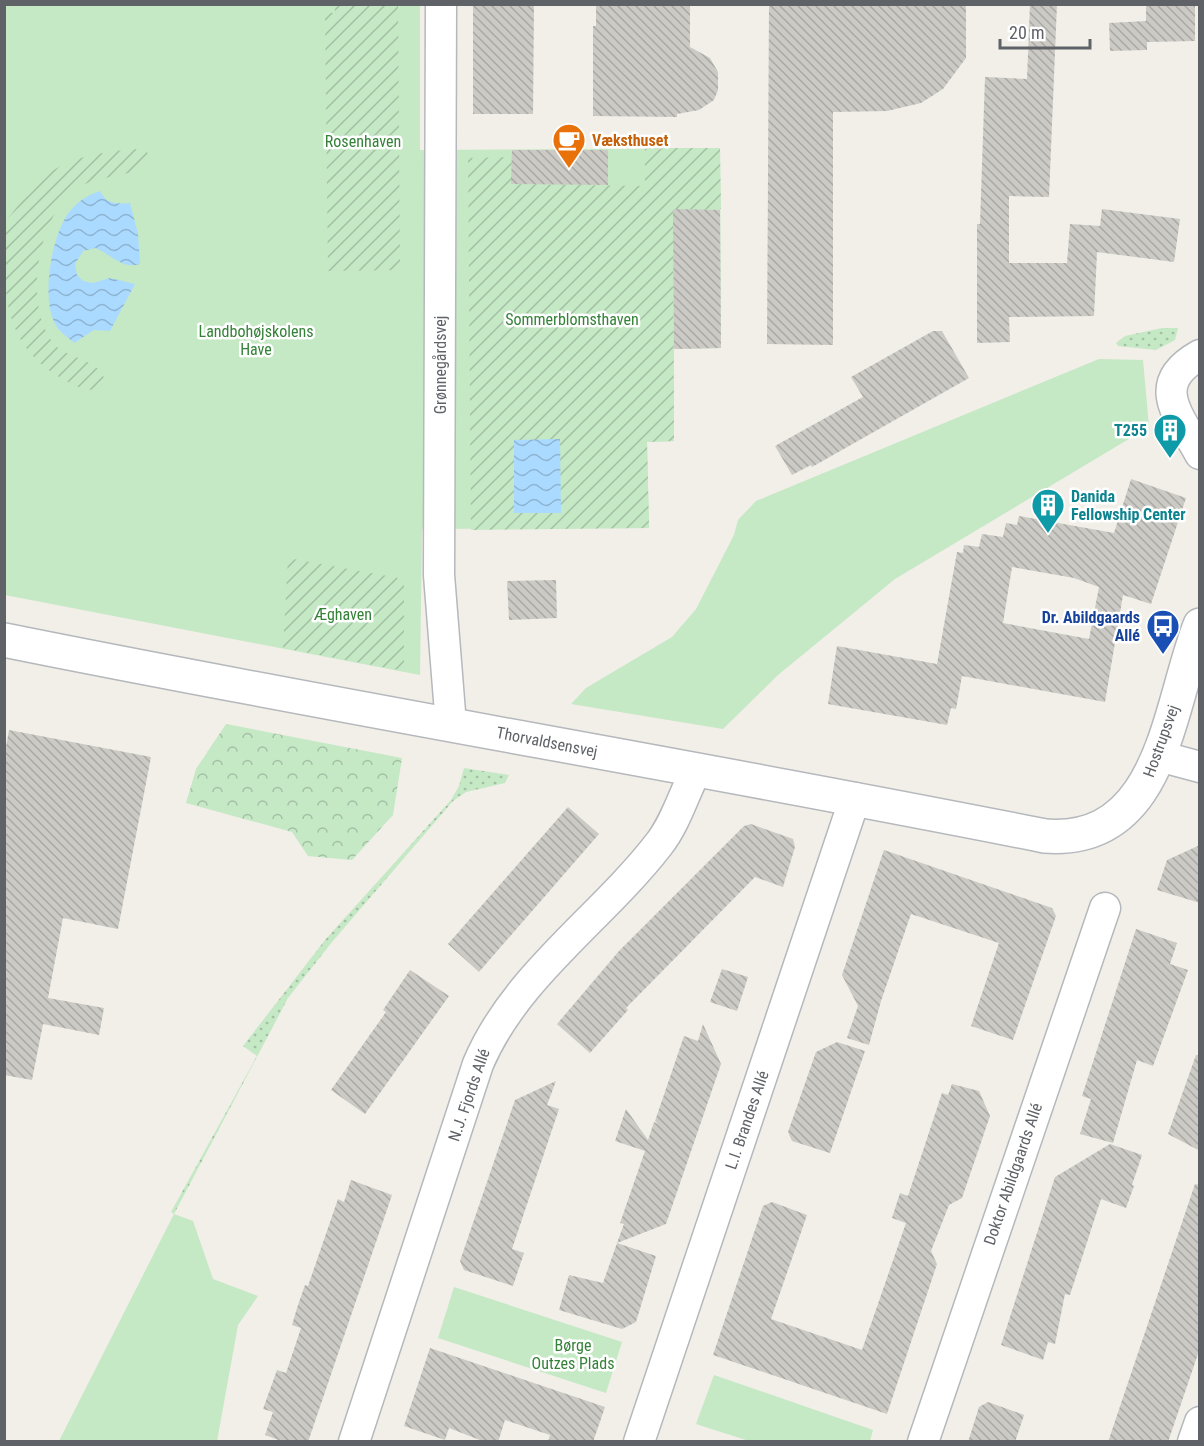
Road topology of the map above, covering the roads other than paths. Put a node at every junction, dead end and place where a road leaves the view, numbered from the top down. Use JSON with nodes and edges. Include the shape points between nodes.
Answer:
{"nodes":[{"id":1,"x":441,"y":4,"type":"edge"},
{"id":2,"x":1200,"y":356,"type":"edge"},
{"id":3,"x":1200,"y":454,"type":"edge"},
{"id":4,"x":1200,"y":626,"type":"edge"},
{"id":5,"x":4,"y":640,"type":"edge"},
{"id":6,"x":451,"y":724,"type":"junction"},
{"id":7,"x":1159,"y":756,"type":"junction"},
{"id":8,"x":1200,"y":767,"type":"edge"},
{"id":9,"x":696,"y":770,"type":"junction"},
{"id":10,"x":855,"y":798,"type":"junction"},
{"id":11,"x":1089,"y":833,"type":"joint"},
{"id":12,"x":1105,"y":908,"type":"dead end"},
{"id":13,"x":1200,"y":1422,"type":"edge"},
{"id":14,"x":354,"y":1442,"type":"edge"},
{"id":15,"x":639,"y":1442,"type":"edge"},
{"id":16,"x":923,"y":1442,"type":"edge"},
{"id":17,"x":1193,"y":1442,"type":"edge"}],
"edges":[{"from":1,"to":6,"type":"street","name":"Grønnegårdsvej","via":[[439,575]]},
{"from":2,"to":3,"type":"street","via":[[1176,373],[1170,388]]},
{"from":4,"to":7,"type":"street","name":"Hostrupsvej"},
{"from":5,"to":6,"type":"street","name":"Thorvaldsensvej","via":[[227,685]]},
{"from":6,"to":9,"type":"street","name":"Thorvaldsensvej"},
{"from":7,"to":8,"type":"street"},
{"from":7,"to":11,"type":"street","name":"Hostrupsvej","via":[[1132,804],[1115,820]]},
{"from":9,"to":10,"type":"street","name":"Thorvaldsensvej"},
{"from":9,"to":14,"type":"street","name":"N.J. Fjords Allé","via":[[660,843],[522,993],[490,1037]]},
{"from":10,"to":11,"type":"street","name":"Thorvaldsensvej","via":[[1045,836]]},
{"from":10,"to":15,"type":"street","name":"L.I. Brandes Allé"},
{"from":12,"to":16,"type":"street","name":"Doktor Abildgaards Allé"},
{"from":13,"to":17,"type":"street"}]}
